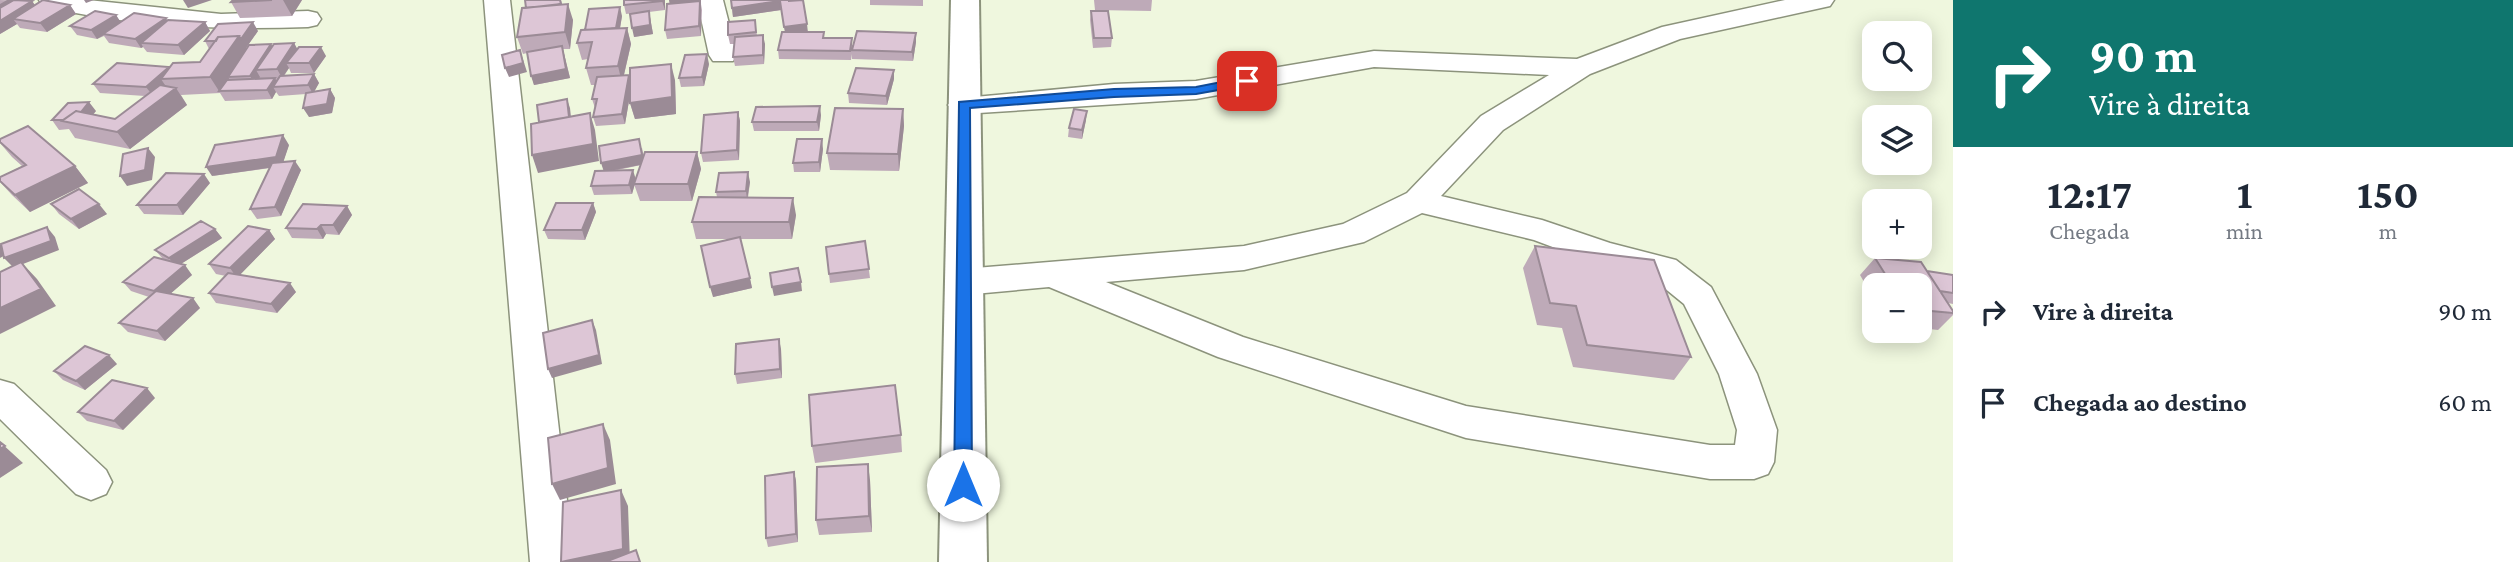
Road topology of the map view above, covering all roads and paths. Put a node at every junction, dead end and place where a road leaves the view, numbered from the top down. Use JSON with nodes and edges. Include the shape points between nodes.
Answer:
{"nodes":[{"id":1,"x":52,"y":0,"type":"edge"},
{"id":2,"x":497,"y":0,"type":"edge"},
{"id":3,"x":710,"y":0,"type":"edge"},
{"id":4,"x":965,"y":0,"type":"edge"},
{"id":5,"x":1821,"y":0,"type":"edge"},
{"id":6,"x":1777,"y":4,"type":"edge"},
{"id":7,"x":1722,"y":11,"type":"edge"},
{"id":8,"x":309,"y":19,"type":"dead end"},
{"id":9,"x":723,"y":55,"type":"dead end"},
{"id":10,"x":1580,"y":68,"type":"junction"},
{"id":11,"x":963,"y":105,"type":"junction"},
{"id":12,"x":1418,"y":201,"type":"junction"},
{"id":13,"x":1051,"y":274,"type":"junction"},
{"id":14,"x":963,"y":282,"type":"junction"},
{"id":15,"x":0,"y":395,"type":"edge"},
{"id":16,"x":91,"y":482,"type":"dead end"},
{"id":17,"x":552,"y":562,"type":"edge"},
{"id":18,"x":963,"y":562,"type":"edge"}],
"edges":[{"from":1,"to":8,"type":"street","via":[[98,10],[221,22]]},
{"from":2,"to":17,"type":"street"},
{"from":3,"to":9,"type":"street"},
{"from":4,"to":11,"type":"street"},
{"from":5,"to":6,"type":"street"},
{"from":6,"to":7,"type":"street"},
{"from":7,"to":10,"type":"street"},
{"from":10,"to":11,"type":"street","via":[[1374,60],[1196,90]]},
{"from":10,"to":12,"type":"street","via":[[1492,123]]},
{"from":11,"to":14,"type":"street"},
{"from":12,"to":13,"type":"street","via":[[1352,234],[1244,258]]},
{"from":12,"to":13,"type":"street","via":[[1542,231],[1664,269],[1698,296],[1738,374],[1757,430],[1754,462],[1710,462],[1465,422],[1231,347]]},
{"from":13,"to":14,"type":"street"},
{"from":14,"to":18,"type":"street"},
{"from":15,"to":16,"type":"street"}]}
